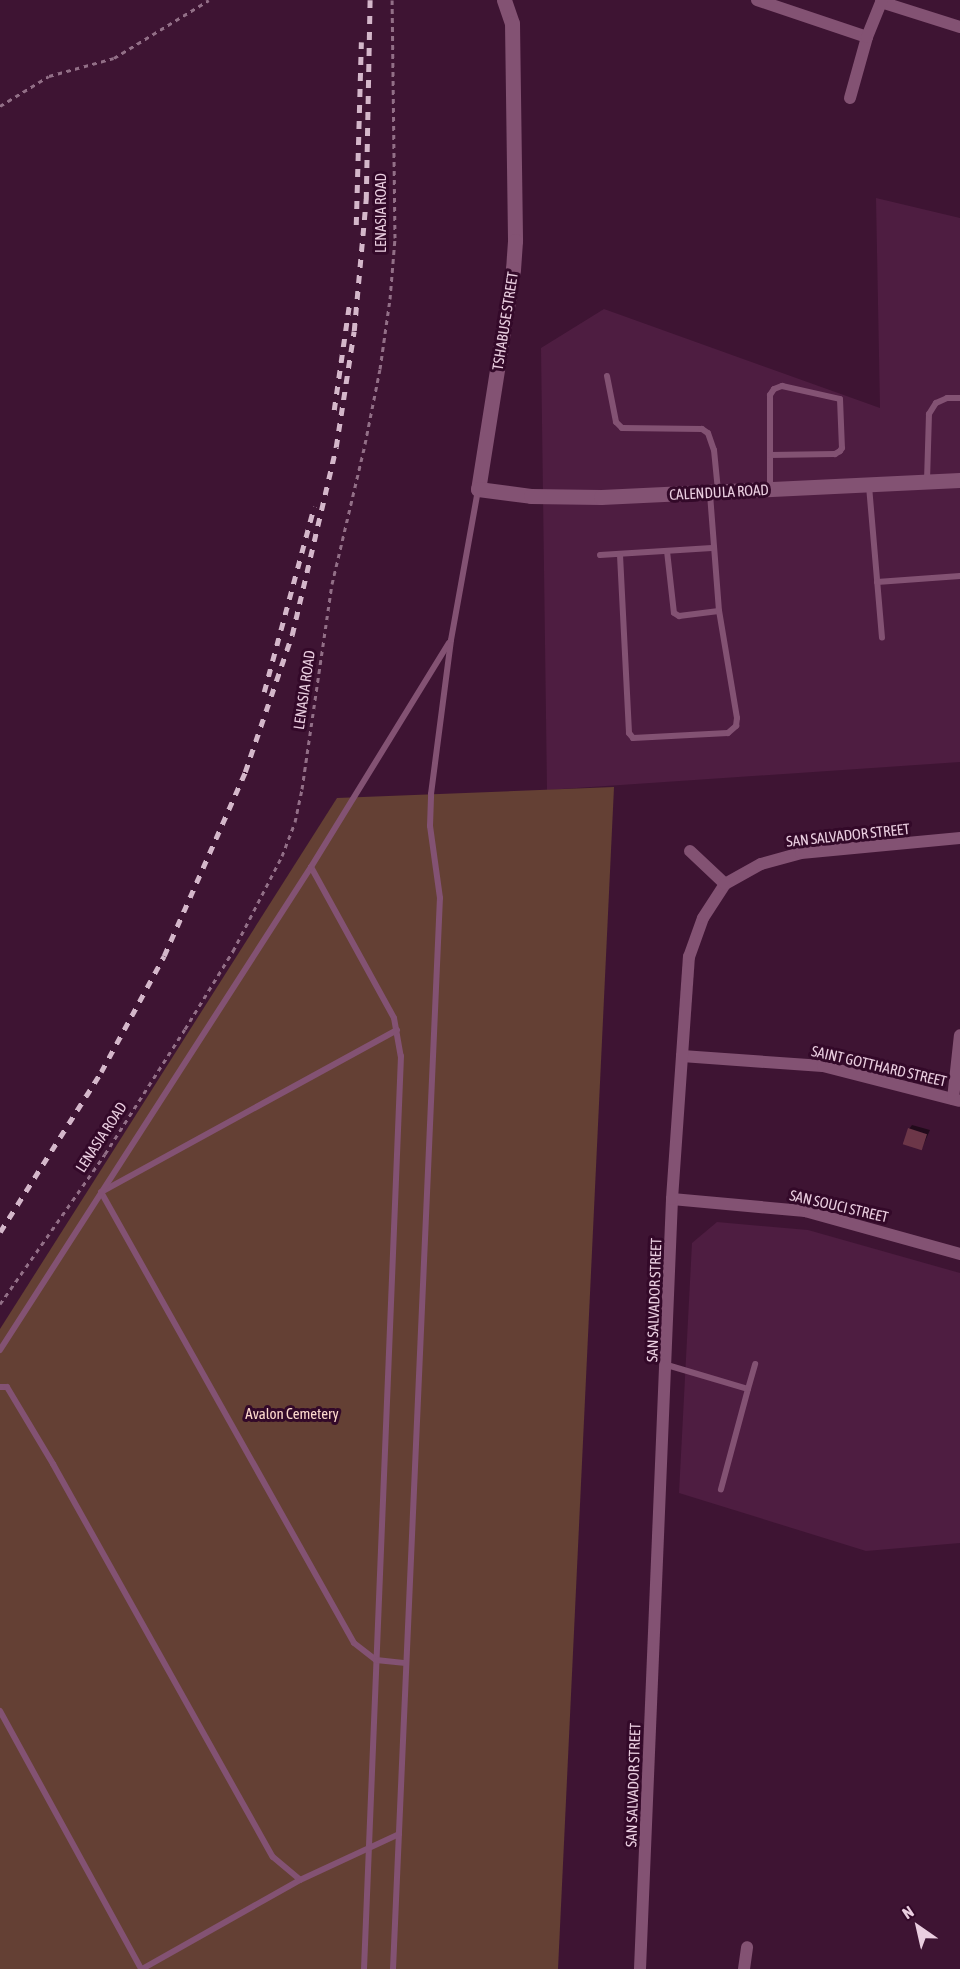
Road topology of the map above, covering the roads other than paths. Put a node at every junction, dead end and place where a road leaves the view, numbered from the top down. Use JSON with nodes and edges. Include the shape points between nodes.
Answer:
{"nodes":[{"id":1,"x":504,"y":0,"type":"edge"},
{"id":2,"x":757,"y":0,"type":"edge"},
{"id":3,"x":881,"y":1,"type":"edge"},
{"id":4,"x":960,"y":27,"type":"edge"},
{"id":5,"x":867,"y":37,"type":"junction"},
{"id":6,"x":850,"y":98,"type":"dead end"},
{"id":7,"x":607,"y":376,"type":"dead end"},
{"id":8,"x":960,"y":398,"type":"edge"},
{"id":9,"x":770,"y":455,"type":"junction"},
{"id":10,"x":960,"y":480,"type":"edge"},
{"id":11,"x":927,"y":482,"type":"junction"},
{"id":12,"x":869,"y":485,"type":"junction"},
{"id":13,"x":478,"y":489,"type":"junction"},
{"id":14,"x":770,"y":489,"type":"junction"},
{"id":15,"x":714,"y":492,"type":"junction"},
{"id":16,"x":712,"y":548,"type":"junction"},
{"id":17,"x":667,"y":551,"type":"junction"},
{"id":18,"x":600,"y":555,"type":"dead end"},
{"id":19,"x":620,"y":555,"type":"junction"},
{"id":20,"x":960,"y":576,"type":"edge"},
{"id":21,"x":878,"y":582,"type":"junction"},
{"id":22,"x":719,"y":611,"type":"junction"},
{"id":23,"x":882,"y":637,"type":"dead end"},
{"id":24,"x":451,"y":640,"type":"junction"},
{"id":25,"x":960,"y":838,"type":"edge"},
{"id":26,"x":690,"y":851,"type":"dead end"},
{"id":27,"x":311,"y":867,"type":"junction"},
{"id":28,"x":725,"y":884,"type":"junction"},
{"id":29,"x":397,"y":1030,"type":"junction"},
{"id":30,"x":960,"y":1035,"type":"edge"},
{"id":31,"x":682,"y":1056,"type":"junction"},
{"id":32,"x":957,"y":1100,"type":"edge"},
{"id":33,"x":100,"y":1192,"type":"junction"},
{"id":34,"x":672,"y":1199,"type":"junction"},
{"id":35,"x":960,"y":1254,"type":"edge"},
{"id":36,"x":0,"y":1350,"type":"edge"},
{"id":37,"x":756,"y":1364,"type":"dead end"},
{"id":38,"x":667,"y":1365,"type":"junction"},
{"id":39,"x":0,"y":1387,"type":"edge"},
{"id":40,"x":748,"y":1389,"type":"junction"},
{"id":41,"x":721,"y":1489,"type":"dead end"},
{"id":42,"x":376,"y":1660,"type":"junction"},
{"id":43,"x":406,"y":1663,"type":"junction"},
{"id":44,"x":0,"y":1711,"type":"edge"},
{"id":45,"x":399,"y":1834,"type":"junction"},
{"id":46,"x":369,"y":1849,"type":"junction"},
{"id":47,"x":300,"y":1880,"type":"junction"},
{"id":48,"x":747,"y":1947,"type":"dead end"},
{"id":49,"x":142,"y":1969,"type":"edge"},
{"id":50,"x":364,"y":1969,"type":"edge"},
{"id":51,"x":393,"y":1969,"type":"edge"},
{"id":52,"x":640,"y":1969,"type":"edge"},
{"id":53,"x":744,"y":1969,"type":"edge"}],
"edges":[{"from":1,"to":13,"type":"street","name":"TSHABUSE STREET","via":[[512,23],[515,240]]},
{"from":2,"to":5,"type":"street"},
{"from":3,"to":4,"type":"street"},
{"from":3,"to":5,"type":"street"},
{"from":5,"to":6,"type":"street"},
{"from":7,"to":15,"type":"lane","via":[[616,422],[622,428],[702,429],[708,433],[714,450]]},
{"from":8,"to":11,"type":"lane","via":[[936,403],[929,414]]},
{"from":9,"to":9,"type":"lane","via":[[770,395],[774,389],[782,386],[840,399],[840,451]]},
{"from":9,"to":14,"type":"lane"},
{"from":10,"to":11,"type":"street","name":"CALENDULA ROAD"},
{"from":11,"to":12,"type":"street","name":"CALENDULA ROAD"},
{"from":12,"to":14,"type":"street","name":"CALENDULA ROAD"},
{"from":12,"to":21,"type":"lane"},
{"from":13,"to":15,"type":"street","name":"CALENDULA ROAD","via":[[550,497]]},
{"from":13,"to":24,"type":"lane","name":"TSHABUSE STREET"},
{"from":14,"to":15,"type":"street","name":"CALENDULA ROAD"},
{"from":15,"to":16,"type":"lane"},
{"from":16,"to":17,"type":"lane"},
{"from":16,"to":22,"type":"lane"},
{"from":17,"to":19,"type":"lane"},
{"from":17,"to":22,"type":"lane","via":[[674,613],[679,616]]},
{"from":18,"to":19,"type":"lane"},
{"from":19,"to":22,"type":"lane","via":[[627,726],[633,738],[728,733],[736,726]]},
{"from":20,"to":21,"type":"lane"},
{"from":21,"to":23,"type":"lane"},
{"from":24,"to":27,"type":"lane"},
{"from":24,"to":43,"type":"lane","name":"TSHABUSE STREET","via":[[431,794],[430,826],[440,898]]},
{"from":25,"to":28,"type":"street","name":"SAN SALVADOR STREET","via":[[788,855],[750,868]]},
{"from":26,"to":28,"type":"street"},
{"from":27,"to":29,"type":"lane","via":[[394,1017]]},
{"from":27,"to":33,"type":"lane"},
{"from":28,"to":31,"type":"street","name":"SAN SALVADOR STREET","via":[[703,918],[689,957]]},
{"from":29,"to":33,"type":"lane"},
{"from":29,"to":42,"type":"lane","via":[[401,1056]]},
{"from":30,"to":32,"type":"street"},
{"from":31,"to":32,"type":"street","name":"SAINT GOTTHARD STREET","via":[[824,1066]]},
{"from":31,"to":34,"type":"street","name":"SAN SALVADOR STREET"},
{"from":33,"to":36,"type":"lane"},
{"from":33,"to":42,"type":"lane","via":[[354,1643]]},
{"from":34,"to":35,"type":"street","name":"SAN SOUCI STREET","via":[[805,1211]]},
{"from":34,"to":38,"type":"street","name":"SAN SALVADOR STREET"},
{"from":37,"to":40,"type":"lane"},
{"from":38,"to":40,"type":"lane"},
{"from":38,"to":52,"type":"street","name":"SAN SALVADOR STREET"},
{"from":39,"to":47,"type":"lane","via":[[6,1387],[53,1464],[273,1857]]},
{"from":40,"to":41,"type":"lane"},
{"from":42,"to":43,"type":"lane"},
{"from":42,"to":46,"type":"lane"},
{"from":43,"to":45,"type":"lane","name":"TSHABUSE STREET"},
{"from":44,"to":49,"type":"lane"},
{"from":45,"to":46,"type":"lane"},
{"from":45,"to":51,"type":"lane","name":"TSHABUSE STREET"},
{"from":46,"to":47,"type":"lane"},
{"from":46,"to":50,"type":"lane"},
{"from":47,"to":49,"type":"lane"},
{"from":48,"to":53,"type":"street"}]}
